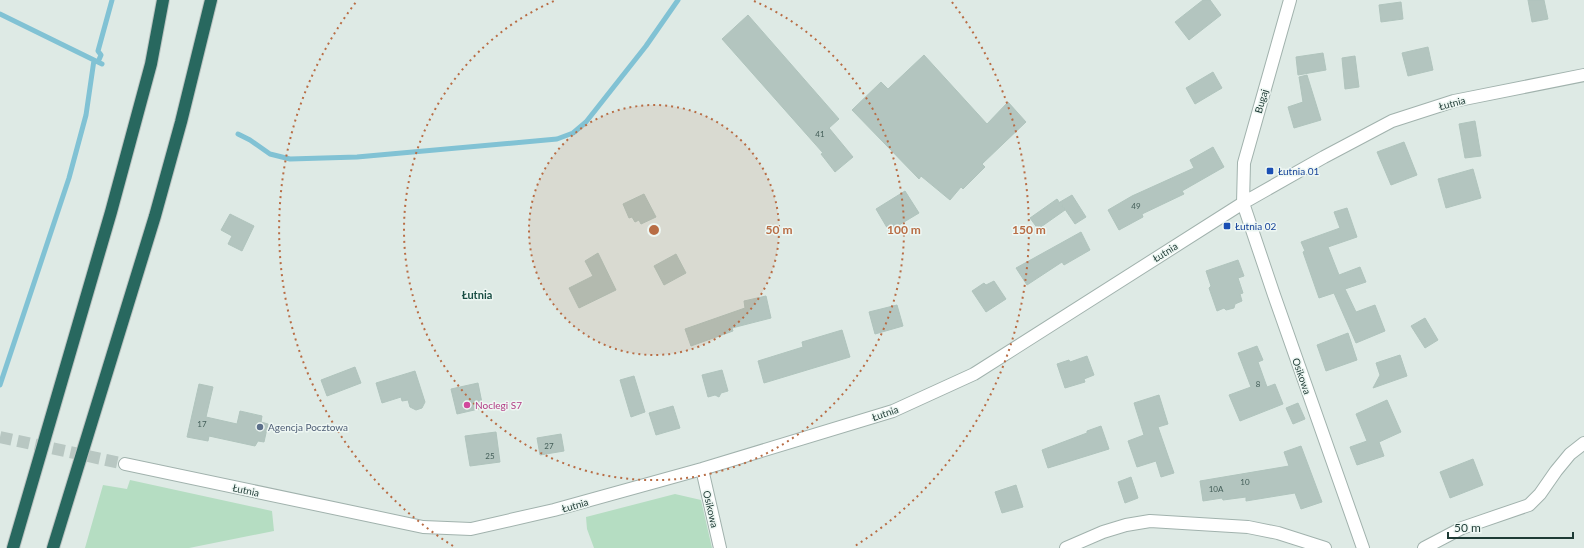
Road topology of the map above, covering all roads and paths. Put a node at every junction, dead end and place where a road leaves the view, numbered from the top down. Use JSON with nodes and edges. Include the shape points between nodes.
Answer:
{"nodes":[{"id":1,"x":163,"y":0,"type":"edge"},
{"id":2,"x":211,"y":0,"type":"edge"},
{"id":3,"x":1290,"y":0,"type":"edge"},
{"id":4,"x":1584,"y":75,"type":"edge"},
{"id":5,"x":1243,"y":203,"type":"junction"},
{"id":6,"x":1584,"y":443,"type":"edge"},
{"id":7,"x":125,"y":464,"type":"tunnel mouth"},
{"id":8,"x":702,"y":469,"type":"junction"},
{"id":9,"x":13,"y":548,"type":"edge"},
{"id":10,"x":53,"y":548,"type":"edge"},
{"id":11,"x":720,"y":548,"type":"edge"},
{"id":12,"x":1066,"y":548,"type":"edge"},
{"id":13,"x":1325,"y":548,"type":"edge"},
{"id":14,"x":1363,"y":548,"type":"edge"},
{"id":15,"x":1424,"y":548,"type":"edge"}],
"edges":[{"from":1,"to":9,"type":"highway","via":[[151,64],[111,212]]},
{"from":2,"to":10,"type":"highway","via":[[155,216]]},
{"from":3,"to":5,"type":"street","name":"Bugaj","via":[[1244,163]]},
{"from":4,"to":5,"type":"street","name":"Łutnia","via":[[1454,102],[1392,121]]},
{"from":5,"to":8,"type":"street","name":"Łutnia","via":[[974,374],[893,411]]},
{"from":5,"to":14,"type":"street","name":"Osikowa"},
{"from":6,"to":15,"type":"street","via":[[1570,454],[1529,505],[1462,528]]},
{"from":7,"to":8,"type":"street","name":"Łutnia","via":[[424,527],[471,529],[554,510]]},
{"from":8,"to":11,"type":"street","name":"Osikowa"},
{"from":12,"to":13,"type":"street","via":[[1103,532],[1150,521],[1248,528],[1278,533]]}]}
